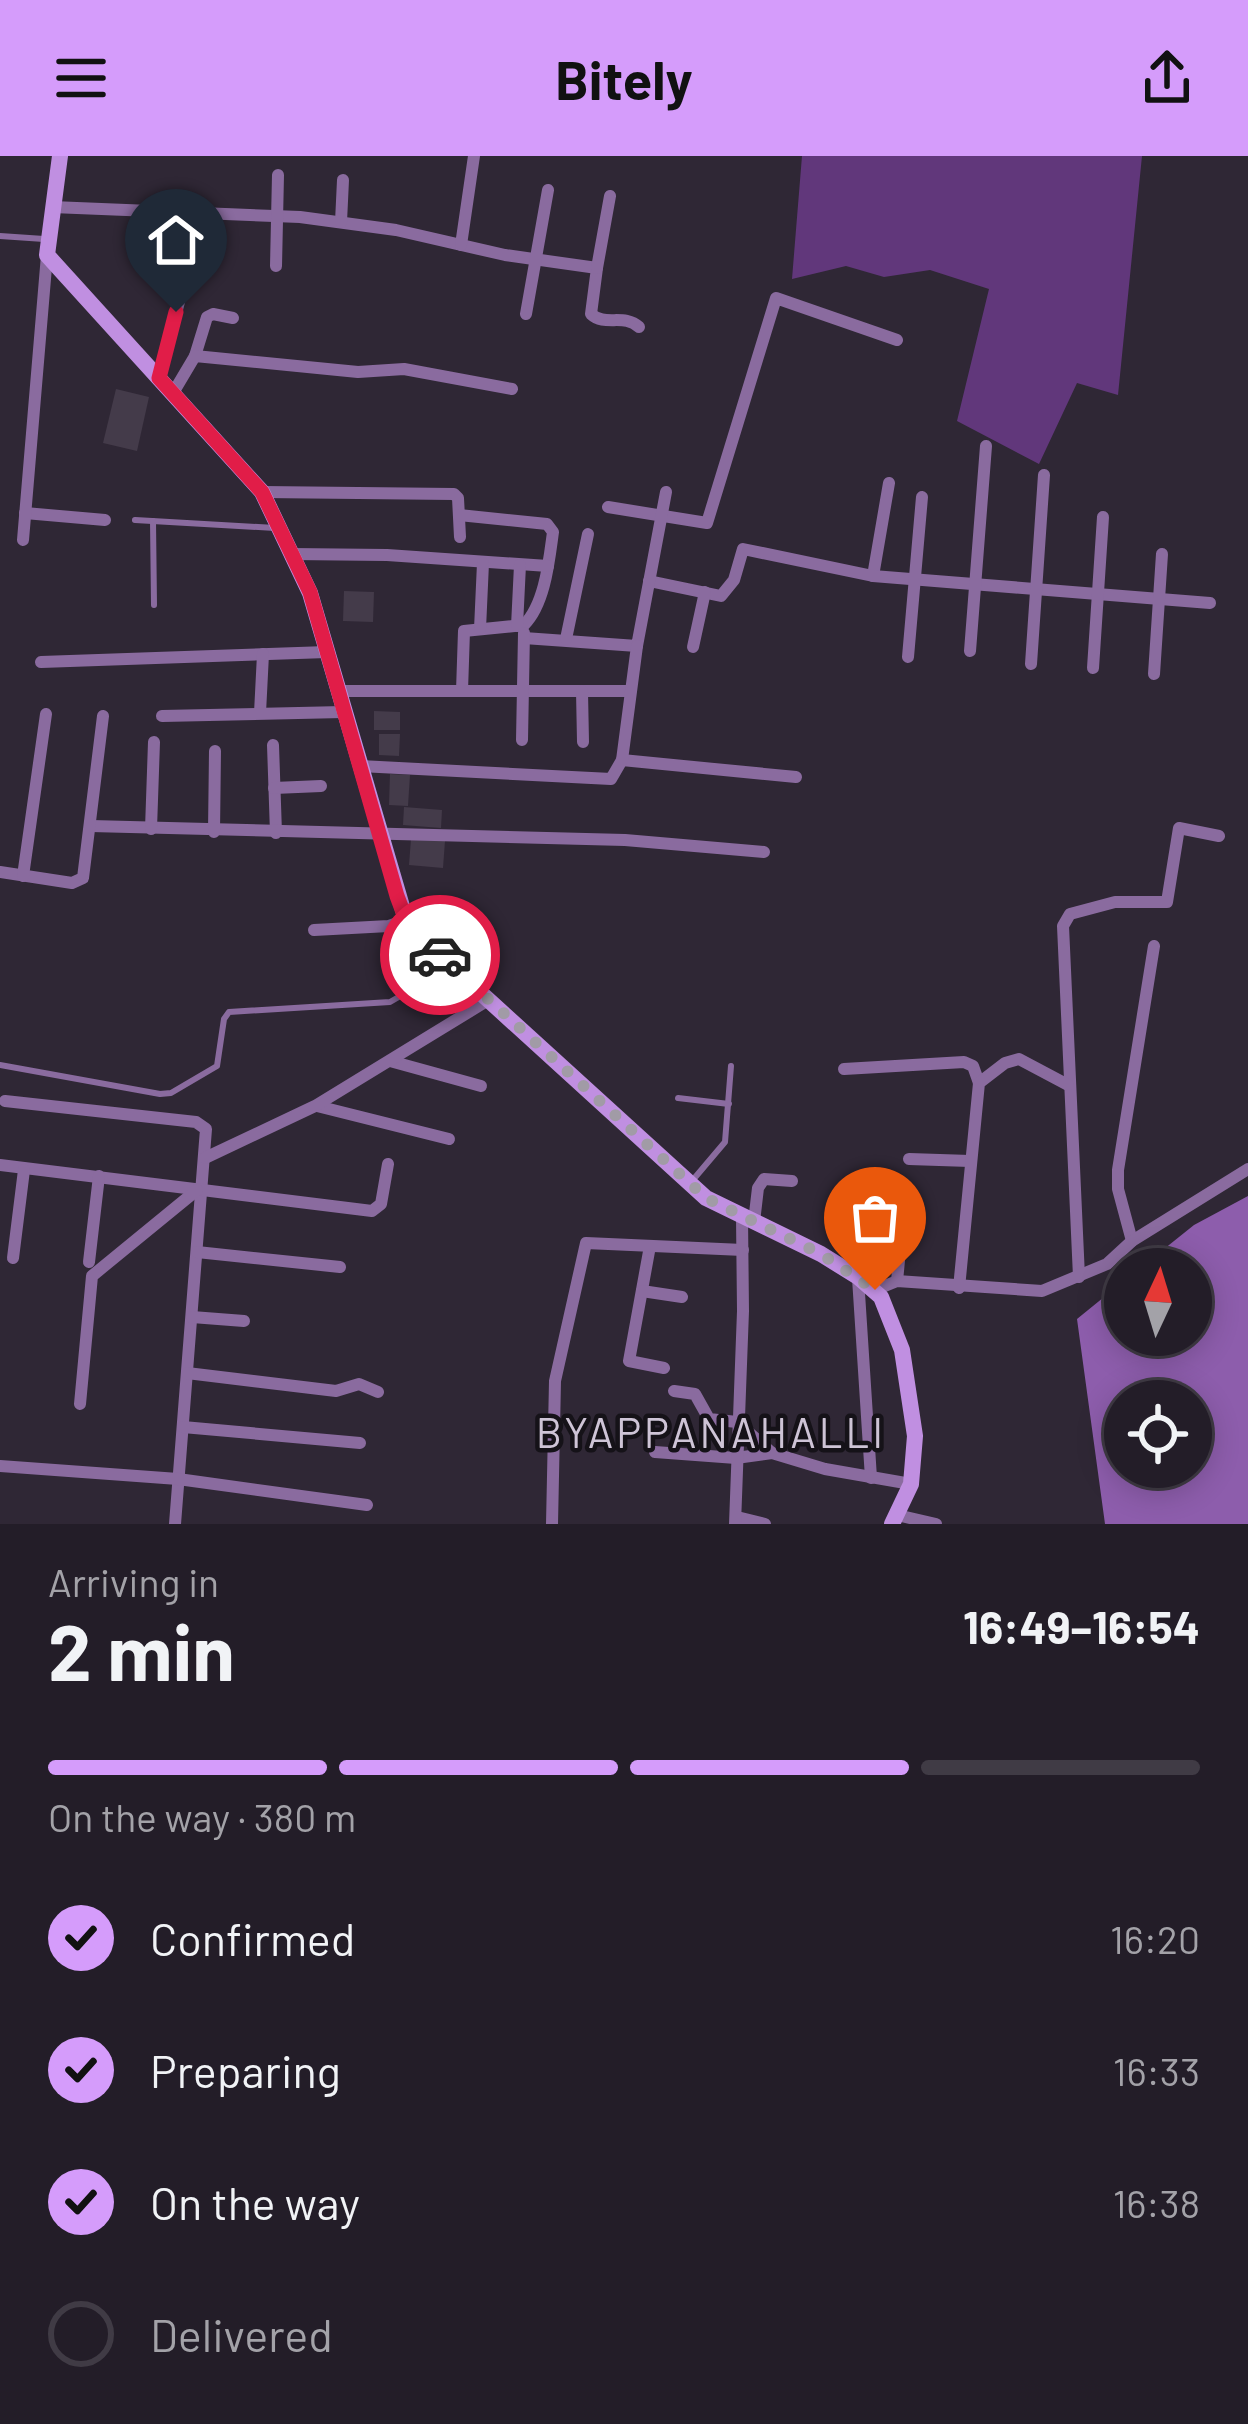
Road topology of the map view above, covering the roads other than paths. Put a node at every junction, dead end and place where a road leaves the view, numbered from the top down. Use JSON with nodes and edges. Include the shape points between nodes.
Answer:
{"nodes":[{"id":1,"x":60,"y":156,"type":"edge"},
{"id":2,"x":474,"y":156,"type":"edge"},
{"id":3,"x":278,"y":175,"type":"dead end"},
{"id":4,"x":343,"y":180,"type":"dead end"},
{"id":5,"x":548,"y":190,"type":"dead end"},
{"id":6,"x":610,"y":196,"type":"dead end"},
{"id":7,"x":52,"y":207,"type":"junction"},
{"id":8,"x":278,"y":216,"type":"junction"},
{"id":9,"x":341,"y":222,"type":"junction"},
{"id":10,"x":0,"y":236,"type":"edge"},
{"id":11,"x":461,"y":244,"type":"junction"},
{"id":12,"x":47,"y":248,"type":"junction"},
{"id":13,"x":536,"y":259,"type":"junction"},
{"id":14,"x":276,"y":266,"type":"dead end"},
{"id":15,"x":597,"y":268,"type":"junction"},
{"id":16,"x":185,"y":279,"type":"dead end"},
{"id":17,"x":526,"y":314,"type":"dead end"},
{"id":18,"x":233,"y":318,"type":"dead end"},
{"id":19,"x":639,"y":327,"type":"dead end"},
{"id":20,"x":897,"y":340,"type":"dead end"},
{"id":21,"x":195,"y":356,"type":"junction"},
{"id":22,"x":159,"y":378,"type":"junction"},
{"id":23,"x":512,"y":389,"type":"dead end"},
{"id":24,"x":173,"y":393,"type":"junction"},
{"id":25,"x":986,"y":446,"type":"dead end"},
{"id":26,"x":1044,"y":476,"type":"dead end"},
{"id":27,"x":889,"y":483,"type":"dead end"},
{"id":28,"x":262,"y":492,"type":"junction"},
{"id":29,"x":666,"y":492,"type":"dead end"},
{"id":30,"x":922,"y":497,"type":"dead end"},
{"id":31,"x":608,"y":506,"type":"dead end"},
{"id":32,"x":25,"y":513,"type":"junction"},
{"id":33,"x":459,"y":515,"type":"junction"},
{"id":34,"x":662,"y":515,"type":"junction"},
{"id":35,"x":1103,"y":517,"type":"dead end"},
{"id":36,"x":104,"y":520,"type":"dead end"},
{"id":37,"x":135,"y":520,"type":"dead end"},
{"id":38,"x":153,"y":521,"type":"junction"},
{"id":39,"x":279,"y":528,"type":"junction"},
{"id":40,"x":588,"y":534,"type":"dead end"},
{"id":41,"x":460,"y":537,"type":"dead end"},
{"id":42,"x":22,"y":540,"type":"dead end"},
{"id":43,"x":291,"y":554,"type":"junction"},
{"id":44,"x":1162,"y":554,"type":"dead end"},
{"id":45,"x":483,"y":563,"type":"junction"},
{"id":46,"x":520,"y":566,"type":"junction"},
{"id":47,"x":548,"y":566,"type":"junction"},
{"id":48,"x":873,"y":577,"type":"junction"},
{"id":49,"x":914,"y":580,"type":"junction"},
{"id":50,"x":649,"y":581,"type":"junction"},
{"id":51,"x":975,"y":585,"type":"junction"},
{"id":52,"x":1035,"y":590,"type":"junction"},
{"id":53,"x":705,"y":592,"type":"junction"},
{"id":54,"x":1098,"y":594,"type":"junction"},
{"id":55,"x":1159,"y":599,"type":"junction"},
{"id":56,"x":1210,"y":602,"type":"dead end"},
{"id":57,"x":154,"y":605,"type":"dead end"},
{"id":58,"x":480,"y":629,"type":"junction"},
{"id":59,"x":521,"y":630,"type":"junction"},
{"id":60,"x":566,"y":639,"type":"junction"},
{"id":61,"x":637,"y":646,"type":"junction"},
{"id":62,"x":693,"y":646,"type":"dead end"},
{"id":63,"x":970,"y":651,"type":"dead end"},
{"id":64,"x":327,"y":652,"type":"junction"},
{"id":65,"x":263,"y":654,"type":"junction"},
{"id":66,"x":908,"y":656,"type":"dead end"},
{"id":67,"x":41,"y":662,"type":"dead end"},
{"id":68,"x":1031,"y":664,"type":"dead end"},
{"id":69,"x":1093,"y":668,"type":"dead end"},
{"id":70,"x":1154,"y":674,"type":"dead end"},
{"id":71,"x":338,"y":691,"type":"junction"},
{"id":72,"x":462,"y":691,"type":"junction"},
{"id":73,"x":524,"y":691,"type":"junction"},
{"id":74,"x":582,"y":691,"type":"junction"},
{"id":75,"x":629,"y":692,"type":"junction"},
{"id":76,"x":260,"y":712,"type":"junction"},
{"id":77,"x":343,"y":712,"type":"junction"},
{"id":78,"x":46,"y":715,"type":"dead end"},
{"id":79,"x":103,"y":716,"type":"dead end"},
{"id":80,"x":161,"y":716,"type":"dead end"},
{"id":81,"x":522,"y":740,"type":"dead end"},
{"id":82,"x":154,"y":742,"type":"dead end"},
{"id":83,"x":583,"y":742,"type":"dead end"},
{"id":84,"x":273,"y":745,"type":"dead end"},
{"id":85,"x":214,"y":751,"type":"dead end"},
{"id":86,"x":622,"y":760,"type":"junction"},
{"id":87,"x":360,"y":766,"type":"junction"},
{"id":88,"x":796,"y":777,"type":"dead end"},
{"id":89,"x":321,"y":786,"type":"dead end"},
{"id":90,"x":274,"y":788,"type":"junction"},
{"id":91,"x":91,"y":826,"type":"junction"},
{"id":92,"x":151,"y":829,"type":"junction"},
{"id":93,"x":214,"y":832,"type":"junction"},
{"id":94,"x":276,"y":833,"type":"junction"},
{"id":95,"x":380,"y":835,"type":"junction"},
{"id":96,"x":1219,"y":836,"type":"dead end"},
{"id":97,"x":764,"y":852,"type":"dead end"},
{"id":98,"x":0,"y":872,"type":"edge"},
{"id":99,"x":23,"y":876,"type":"junction"},
{"id":100,"x":406,"y":920,"type":"junction"},
{"id":101,"x":314,"y":930,"type":"dead end"},
{"id":102,"x":1154,"y":946,"type":"dead end"},
{"id":103,"x":437,"y":952,"type":"junction"},
{"id":104,"x":490,"y":999,"type":"junction"},
{"id":105,"x":390,"y":1061,"type":"junction"},
{"id":106,"x":0,"y":1065,"type":"edge"},
{"id":107,"x":731,"y":1066,"type":"dead end"},
{"id":108,"x":844,"y":1069,"type":"dead end"},
{"id":109,"x":979,"y":1083,"type":"junction"},
{"id":110,"x":1068,"y":1084,"type":"junction"},
{"id":111,"x":481,"y":1086,"type":"dead end"},
{"id":112,"x":677,"y":1098,"type":"dead end"},
{"id":113,"x":5,"y":1101,"type":"dead end"},
{"id":114,"x":729,"y":1104,"type":"junction"},
{"id":115,"x":315,"y":1106,"type":"junction"},
{"id":116,"x":448,"y":1139,"type":"dead end"},
{"id":117,"x":205,"y":1158,"type":"junction"},
{"id":118,"x":909,"y":1159,"type":"dead end"},
{"id":119,"x":970,"y":1161,"type":"junction"},
{"id":120,"x":388,"y":1164,"type":"dead end"},
{"id":121,"x":0,"y":1165,"type":"edge"},
{"id":122,"x":24,"y":1169,"type":"junction"},
{"id":123,"x":1248,"y":1169,"type":"edge"},
{"id":124,"x":99,"y":1176,"type":"junction"},
{"id":125,"x":792,"y":1181,"type":"dead end"},
{"id":126,"x":689,"y":1184,"type":"junction"},
{"id":127,"x":200,"y":1190,"type":"junction"},
{"id":128,"x":748,"y":1220,"type":"junction"},
{"id":129,"x":901,"y":1240,"type":"dead end"},
{"id":130,"x":1132,"y":1241,"type":"junction"},
{"id":131,"x":650,"y":1246,"type":"junction"},
{"id":132,"x":742,"y":1250,"type":"junction"},
{"id":133,"x":197,"y":1252,"type":"junction"},
{"id":134,"x":13,"y":1258,"type":"dead end"},
{"id":135,"x":89,"y":1262,"type":"dead end"},
{"id":136,"x":340,"y":1268,"type":"dead end"},
{"id":137,"x":858,"y":1276,"type":"junction"},
{"id":138,"x":1079,"y":1277,"type":"junction"},
{"id":139,"x":897,"y":1280,"type":"junction"},
{"id":140,"x":959,"y":1288,"type":"junction"},
{"id":141,"x":875,"y":1290,"type":"junction"},
{"id":142,"x":642,"y":1291,"type":"junction"},
{"id":143,"x":682,"y":1297,"type":"dead end"},
{"id":144,"x":192,"y":1317,"type":"junction"},
{"id":145,"x":244,"y":1322,"type":"dead end"},
{"id":146,"x":664,"y":1368,"type":"dead end"},
{"id":147,"x":187,"y":1373,"type":"junction"},
{"id":148,"x":674,"y":1391,"type":"dead end"},
{"id":149,"x":379,"y":1392,"type":"dead end"},
{"id":150,"x":80,"y":1404,"type":"dead end"},
{"id":151,"x":737,"y":1422,"type":"junction"},
{"id":152,"x":183,"y":1427,"type":"junction"},
{"id":153,"x":360,"y":1443,"type":"dead end"},
{"id":154,"x":655,"y":1452,"type":"dead end"},
{"id":155,"x":772,"y":1453,"type":"junction"},
{"id":156,"x":736,"y":1458,"type":"junction"},
{"id":157,"x":0,"y":1466,"type":"edge"},
{"id":158,"x":871,"y":1478,"type":"junction"},
{"id":159,"x":178,"y":1479,"type":"junction"},
{"id":160,"x":911,"y":1484,"type":"junction"},
{"id":161,"x":367,"y":1505,"type":"dead end"},
{"id":162,"x":895,"y":1519,"type":"edge"},
{"id":163,"x":736,"y":1520,"type":"edge"},
{"id":164,"x":175,"y":1524,"type":"edge"},
{"id":165,"x":552,"y":1524,"type":"edge"},
{"id":166,"x":764,"y":1524,"type":"edge"},
{"id":167,"x":936,"y":1524,"type":"edge"}],
"edges":[{"from":1,"to":7,"type":"main road"},
{"from":2,"to":11,"type":"street"},
{"from":3,"to":8,"type":"street"},
{"from":4,"to":9,"type":"street"},
{"from":5,"to":13,"type":"street"},
{"from":6,"to":15,"type":"street"},
{"from":7,"to":8,"type":"street"},
{"from":7,"to":12,"type":"main road"},
{"from":8,"to":9,"type":"street"},
{"from":8,"to":14,"type":"street"},
{"from":9,"to":11,"type":"street"},
{"from":10,"to":12,"type":"lane"},
{"from":11,"to":13,"type":"street"},
{"from":12,"to":22,"type":"main road"},
{"from":12,"to":32,"type":"street"},
{"from":13,"to":15,"type":"street"},
{"from":13,"to":17,"type":"street"},
{"from":15,"to":19,"type":"street","via":[[591,314]]},
{"from":16,"to":22,"type":"street"},
{"from":18,"to":21,"type":"street","via":[[206,317]]},
{"from":20,"to":34,"type":"street","via":[[776,298],[707,523]]},
{"from":21,"to":23,"type":"street","via":[[404,369]]},
{"from":21,"to":24,"type":"street"},
{"from":22,"to":24,"type":"main road"},
{"from":24,"to":28,"type":"main road"},
{"from":25,"to":51,"type":"street"},
{"from":26,"to":52,"type":"street"},
{"from":27,"to":48,"type":"street"},
{"from":28,"to":33,"type":"street","via":[[450,493]]},
{"from":28,"to":39,"type":"main road"},
{"from":29,"to":34,"type":"street"},
{"from":30,"to":49,"type":"street"},
{"from":31,"to":34,"type":"street"},
{"from":32,"to":36,"type":"street"},
{"from":32,"to":42,"type":"street"},
{"from":33,"to":41,"type":"street"},
{"from":33,"to":47,"type":"street","via":[[548,524]]},
{"from":34,"to":50,"type":"street"},
{"from":35,"to":54,"type":"street"},
{"from":37,"to":38,"type":"lane"},
{"from":38,"to":39,"type":"lane"},
{"from":38,"to":57,"type":"lane"},
{"from":39,"to":43,"type":"main road"},
{"from":40,"to":60,"type":"street"},
{"from":43,"to":45,"type":"street"},
{"from":43,"to":64,"type":"main road"},
{"from":44,"to":55,"type":"street"},
{"from":45,"to":46,"type":"street"},
{"from":45,"to":58,"type":"street"},
{"from":46,"to":47,"type":"street"},
{"from":46,"to":59,"type":"street"},
{"from":47,"to":59,"type":"street"},
{"from":48,"to":49,"type":"street"},
{"from":48,"to":53,"type":"street","via":[[743,549],[729,591]]},
{"from":49,"to":51,"type":"street"},
{"from":49,"to":66,"type":"street"},
{"from":50,"to":53,"type":"street"},
{"from":50,"to":61,"type":"street"},
{"from":51,"to":52,"type":"street"},
{"from":51,"to":63,"type":"street"},
{"from":52,"to":54,"type":"street"},
{"from":52,"to":68,"type":"street"},
{"from":53,"to":62,"type":"street"},
{"from":54,"to":55,"type":"street"},
{"from":54,"to":69,"type":"street"},
{"from":55,"to":56,"type":"street"},
{"from":55,"to":70,"type":"street"},
{"from":58,"to":59,"type":"street"},
{"from":58,"to":72,"type":"street","via":[[464,631]]},
{"from":59,"to":60,"type":"street"},
{"from":59,"to":73,"type":"street"},
{"from":60,"to":61,"type":"street"},
{"from":61,"to":75,"type":"street"},
{"from":64,"to":65,"type":"street"},
{"from":64,"to":71,"type":"main road"},
{"from":65,"to":67,"type":"street"},
{"from":65,"to":76,"type":"street"},
{"from":71,"to":72,"type":"street"},
{"from":71,"to":77,"type":"main road"},
{"from":72,"to":73,"type":"street"},
{"from":73,"to":74,"type":"street"},
{"from":73,"to":81,"type":"street"},
{"from":74,"to":75,"type":"street"},
{"from":74,"to":83,"type":"street"},
{"from":75,"to":86,"type":"street"},
{"from":76,"to":77,"type":"street"},
{"from":76,"to":80,"type":"street"},
{"from":77,"to":87,"type":"main road"},
{"from":78,"to":99,"type":"street"},
{"from":79,"to":91,"type":"street"},
{"from":82,"to":92,"type":"street"},
{"from":84,"to":90,"type":"street"},
{"from":85,"to":93,"type":"street"},
{"from":86,"to":87,"type":"street","via":[[604,781]]},
{"from":86,"to":88,"type":"street"},
{"from":87,"to":95,"type":"main road"},
{"from":89,"to":90,"type":"street"},
{"from":90,"to":94,"type":"street"},
{"from":91,"to":92,"type":"street"},
{"from":91,"to":99,"type":"street","via":[[81,881]]},
{"from":92,"to":93,"type":"street"},
{"from":93,"to":94,"type":"street"},
{"from":94,"to":95,"type":"street"},
{"from":95,"to":97,"type":"street"},
{"from":95,"to":100,"type":"main road"},
{"from":96,"to":110,"type":"street","via":[[1179,828],[1166,902],[1115,902],[1070,914],[1063,926]]},
{"from":98,"to":99,"type":"street"},
{"from":100,"to":101,"type":"street"},
{"from":100,"to":103,"type":"main road"},
{"from":102,"to":130,"type":"street","via":[[1118,1170]]},
{"from":103,"to":104,"type":"main road"},
{"from":103,"to":106,"type":"lane","via":[[409,991],[390,1002],[230,1012],[218,1066],[172,1093]]},
{"from":104,"to":105,"type":"street"},
{"from":104,"to":126,"type":"main road"},
{"from":105,"to":111,"type":"street"},
{"from":105,"to":115,"type":"street"},
{"from":107,"to":114,"type":"lane"},
{"from":108,"to":109,"type":"street","via":[[964,1062]]},
{"from":109,"to":110,"type":"street","via":[[1018,1059]]},
{"from":109,"to":119,"type":"street"},
{"from":110,"to":138,"type":"street"},
{"from":112,"to":114,"type":"lane"},
{"from":113,"to":117,"type":"street","via":[[196,1122],[206,1129]]},
{"from":114,"to":126,"type":"lane","via":[[725,1142]]},
{"from":115,"to":116,"type":"street"},
{"from":115,"to":117,"type":"street"},
{"from":117,"to":127,"type":"street"},
{"from":118,"to":119,"type":"street"},
{"from":119,"to":140,"type":"street"},
{"from":120,"to":127,"type":"street","via":[[381,1204],[372,1211]]},
{"from":121,"to":122,"type":"street"},
{"from":122,"to":124,"type":"street"},
{"from":122,"to":134,"type":"street"},
{"from":123,"to":130,"type":"street"},
{"from":124,"to":127,"type":"street"},
{"from":124,"to":135,"type":"street"},
{"from":125,"to":128,"type":"street","via":[[764,1180]]},
{"from":126,"to":128,"type":"main road"},
{"from":127,"to":133,"type":"street"},
{"from":127,"to":150,"type":"street","via":[[92,1276]]},
{"from":128,"to":132,"type":"street"},
{"from":128,"to":137,"type":"main road"},
{"from":129,"to":139,"type":"street"},
{"from":130,"to":138,"type":"street"},
{"from":131,"to":132,"type":"street"},
{"from":131,"to":142,"type":"street"},
{"from":131,"to":165,"type":"street","via":[[586,1243],[555,1381]]},
{"from":132,"to":151,"type":"street"},
{"from":133,"to":136,"type":"street"},
{"from":133,"to":144,"type":"street"},
{"from":137,"to":141,"type":"main road"},
{"from":137,"to":158,"type":"street"},
{"from":138,"to":140,"type":"street","via":[[1042,1291]]},
{"from":139,"to":140,"type":"street"},
{"from":139,"to":141,"type":"street"},
{"from":141,"to":160,"type":"main road","via":[[906,1367],[915,1436]]},
{"from":142,"to":143,"type":"street"},
{"from":142,"to":146,"type":"street","via":[[629,1361]]},
{"from":144,"to":145,"type":"street"},
{"from":144,"to":147,"type":"street"},
{"from":147,"to":149,"type":"street"},
{"from":147,"to":152,"type":"street"},
{"from":148,"to":151,"type":"street","via":[[695,1394],[709,1419]]},
{"from":151,"to":155,"type":"street"},
{"from":151,"to":156,"type":"street"},
{"from":152,"to":153,"type":"street"},
{"from":152,"to":159,"type":"street"},
{"from":154,"to":156,"type":"street"},
{"from":155,"to":156,"type":"street"},
{"from":155,"to":158,"type":"street"},
{"from":156,"to":163,"type":"street"},
{"from":157,"to":159,"type":"street"},
{"from":158,"to":160,"type":"street"},
{"from":159,"to":161,"type":"street"},
{"from":159,"to":164,"type":"street"},
{"from":160,"to":162,"type":"main road"},
{"from":162,"to":167,"type":"street"},
{"from":163,"to":166,"type":"street"}]}
